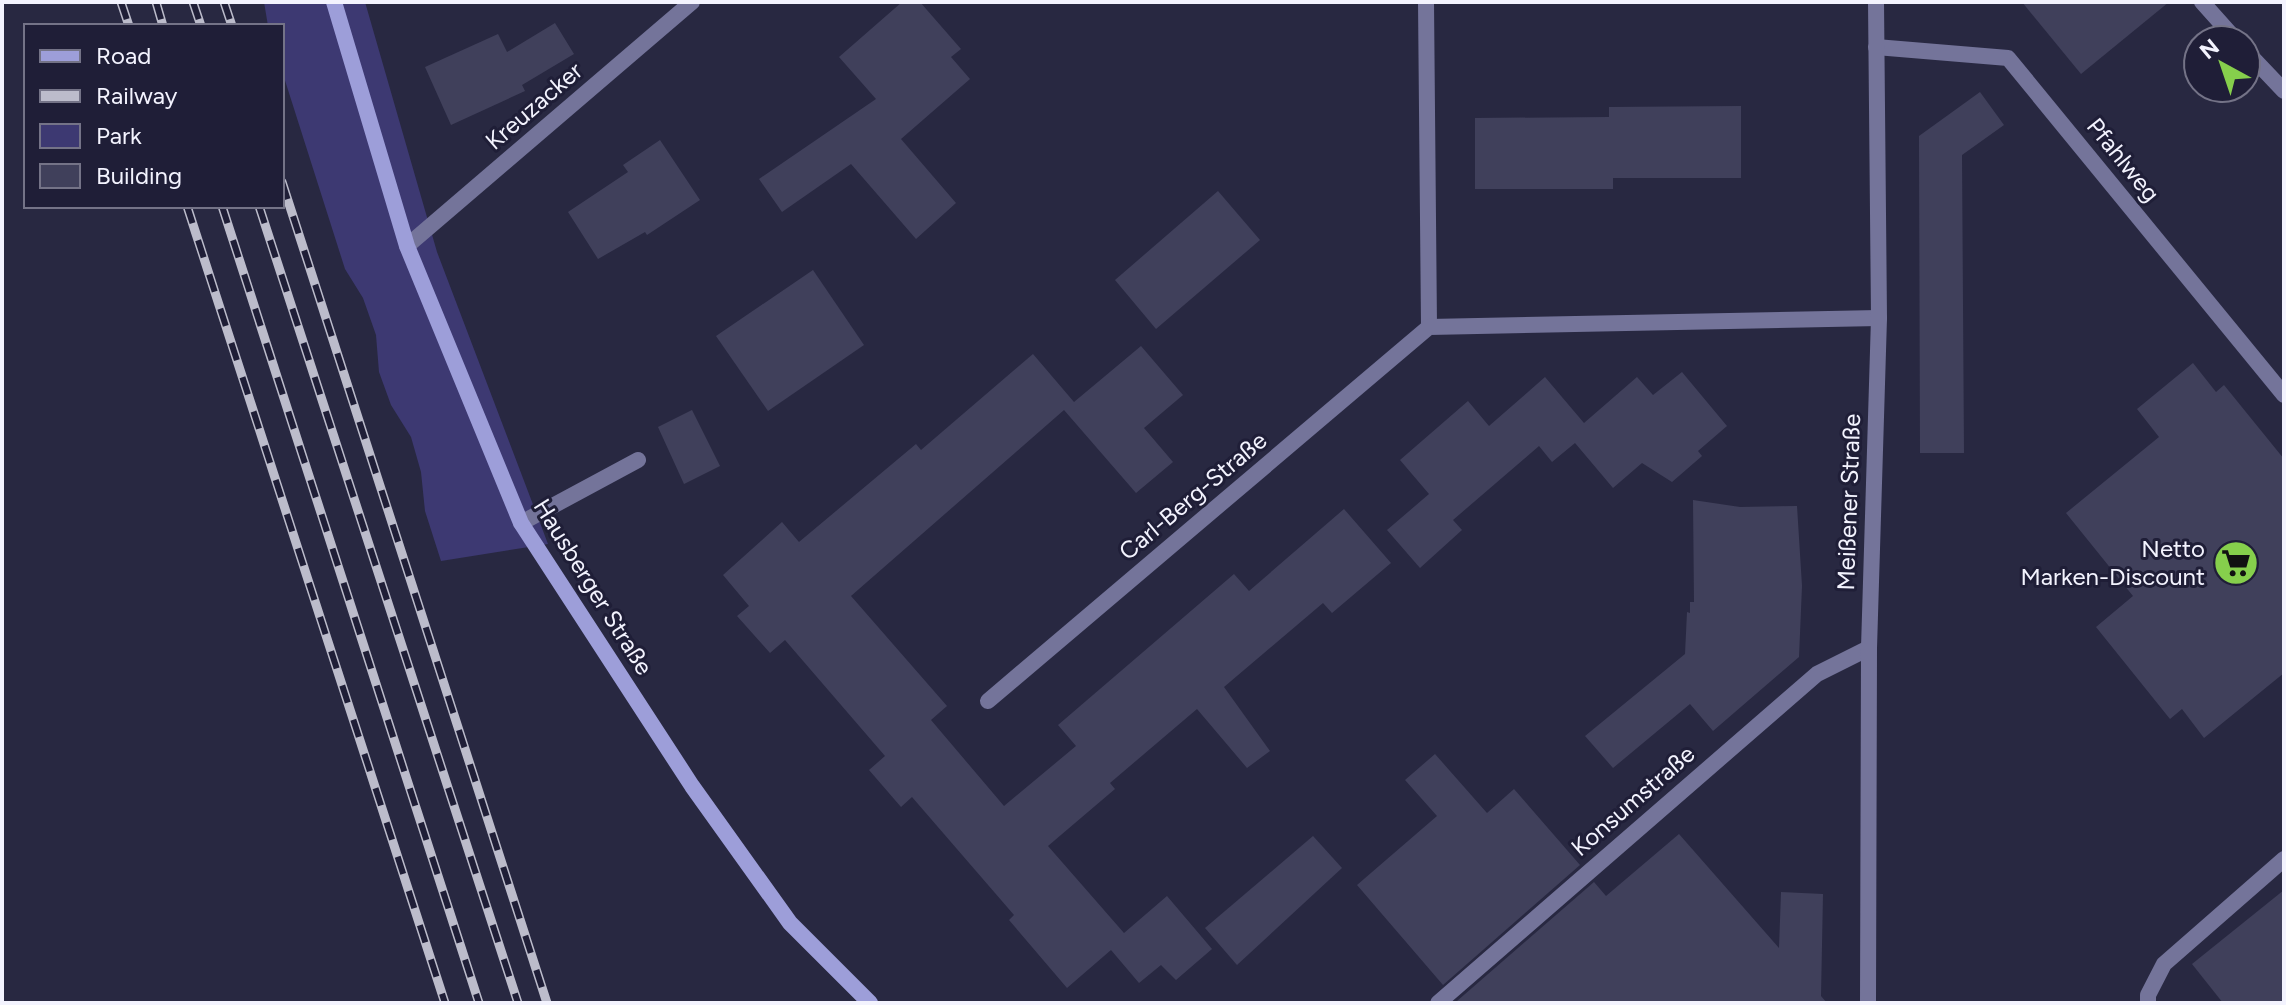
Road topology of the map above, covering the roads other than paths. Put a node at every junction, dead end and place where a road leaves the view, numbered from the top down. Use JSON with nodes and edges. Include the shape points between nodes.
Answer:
{"nodes":[{"id":1,"x":334,"y":2,"type":"edge"},
{"id":2,"x":692,"y":2,"type":"edge"},
{"id":3,"x":1426,"y":2,"type":"edge"},
{"id":4,"x":1876,"y":2,"type":"edge"},
{"id":5,"x":2202,"y":2,"type":"edge"},
{"id":6,"x":2222,"y":24,"type":"edge"},
{"id":7,"x":1876,"y":47,"type":"junction"},
{"id":8,"x":2262,"y":68,"type":"edge"},
{"id":9,"x":2284,"y":91,"type":"edge"},
{"id":10,"x":407,"y":246,"type":"junction"},
{"id":11,"x":1879,"y":318,"type":"junction"},
{"id":12,"x":1429,"y":327,"type":"junction"},
{"id":13,"x":2284,"y":395,"type":"edge"},
{"id":14,"x":638,"y":460,"type":"dead end"},
{"id":15,"x":521,"y":523,"type":"junction"},
{"id":16,"x":1869,"y":648,"type":"junction"},
{"id":17,"x":988,"y":701,"type":"dead end"},
{"id":18,"x":2284,"y":859,"type":"edge"},
{"id":19,"x":870,"y":1003,"type":"edge"},
{"id":20,"x":1438,"y":1003,"type":"edge"},
{"id":21,"x":1868,"y":1003,"type":"edge"},
{"id":22,"x":2148,"y":1003,"type":"edge"}],
"edges":[{"from":1,"to":10,"type":"main road","name":"Hausberger Straße"},
{"from":2,"to":10,"type":"street","name":"Kreuzacker"},
{"from":3,"to":12,"type":"street"},
{"from":4,"to":7,"type":"street","name":"Meißener Straße"},
{"from":5,"to":6,"type":"street"},
{"from":7,"to":11,"type":"street","name":"Meißener Straße"},
{"from":7,"to":13,"type":"street","name":"Pfahlweg","via":[[2008,58]]},
{"from":8,"to":9,"type":"street"},
{"from":10,"to":15,"type":"main road","name":"Hausberger Straße"},
{"from":11,"to":12,"type":"street"},
{"from":11,"to":16,"type":"street","name":"Meißener Straße"},
{"from":12,"to":17,"type":"street","name":"Carl-Berg-Straße"},
{"from":14,"to":15,"type":"street"},
{"from":15,"to":19,"type":"main road","name":"Hausberger Straße","via":[[692,786],[790,923]]},
{"from":16,"to":20,"type":"street","name":"Konsumstraße","via":[[1817,674]]},
{"from":16,"to":21,"type":"street","name":"Meißener Straße"},
{"from":18,"to":22,"type":"street","via":[[2164,964]]}]}
